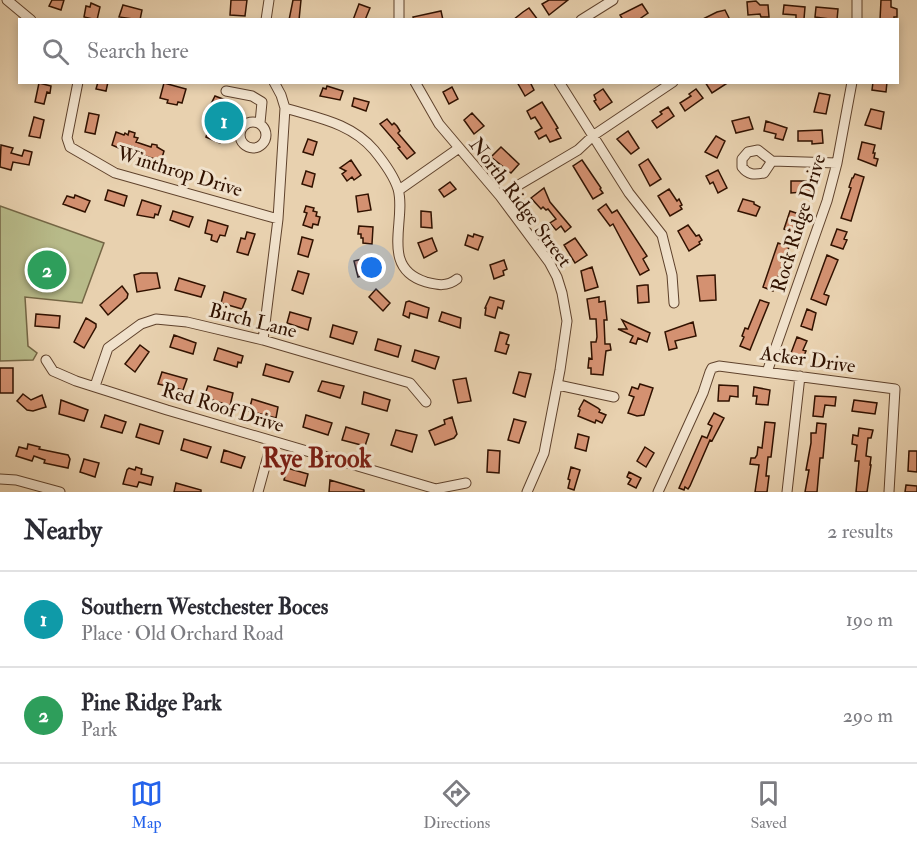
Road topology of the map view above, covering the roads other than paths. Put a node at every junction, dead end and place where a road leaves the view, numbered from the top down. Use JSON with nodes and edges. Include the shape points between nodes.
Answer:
{"nodes":[{"id":1,"x":7,"y":0,"type":"edge"},
{"id":2,"x":269,"y":0,"type":"edge"},
{"id":3,"x":399,"y":0,"type":"edge"},
{"id":4,"x":613,"y":0,"type":"edge"},
{"id":5,"x":857,"y":0,"type":"edge"},
{"id":6,"x":29,"y":18,"type":"edge"},
{"id":7,"x":266,"y":18,"type":"edge"},
{"id":8,"x":399,"y":18,"type":"edge"},
{"id":9,"x":583,"y":18,"type":"edge"},
{"id":10,"x":857,"y":18,"type":"edge"},
{"id":11,"x":78,"y":84,"type":"edge"},
{"id":12,"x":275,"y":84,"type":"edge"},
{"id":13,"x":416,"y":84,"type":"edge"},
{"id":14,"x":560,"y":84,"type":"edge"},
{"id":15,"x":670,"y":84,"type":"edge"},
{"id":16,"x":852,"y":84,"type":"edge"},
{"id":17,"x":226,"y":91,"type":"dead end"},
{"id":18,"x":285,"y":108,"type":"junction"},
{"id":19,"x":260,"y":123,"type":"junction"},
{"id":20,"x":267,"y":134,"type":"junction"},
{"id":21,"x":594,"y":135,"type":"junction"},
{"id":22,"x":284,"y":136,"type":"junction"},
{"id":23,"x":459,"y":148,"type":"junction"},
{"id":24,"x":772,"y":161,"type":"dead end"},
{"id":25,"x":837,"y":163,"type":"junction"},
{"id":26,"x":399,"y":190,"type":"junction"},
{"id":27,"x":500,"y":196,"type":"junction"},
{"id":28,"x":278,"y":219,"type":"junction"},
{"id":29,"x":457,"y":279,"type":"dead end"},
{"id":30,"x":674,"y":303,"type":"dead end"},
{"id":31,"x":263,"y":340,"type":"junction"},
{"id":32,"x":46,"y":360,"type":"dead end"},
{"id":33,"x":767,"y":372,"type":"junction"},
{"id":34,"x":800,"y":376,"type":"junction"},
{"id":35,"x":558,"y":385,"type":"junction"},
{"id":36,"x":94,"y":386,"type":"junction"},
{"id":37,"x":614,"y":398,"type":"dead end"},
{"id":38,"x":426,"y":402,"type":"dead end"},
{"id":39,"x":272,"y":441,"type":"junction"},
{"id":40,"x":0,"y":479,"type":"edge"},
{"id":41,"x":16,"y":480,"type":"junction"},
{"id":42,"x":466,"y":483,"type":"dead end"},
{"id":43,"x":15,"y":492,"type":"edge"},
{"id":44,"x":60,"y":492,"type":"edge"},
{"id":45,"x":258,"y":492,"type":"edge"},
{"id":46,"x":527,"y":492,"type":"edge"},
{"id":47,"x":658,"y":492,"type":"edge"},
{"id":48,"x":787,"y":492,"type":"edge"},
{"id":49,"x":889,"y":492,"type":"edge"}],
"edges":[{"from":1,"to":6,"type":"street"},
{"from":2,"to":7,"type":"street"},
{"from":3,"to":8,"type":"street"},
{"from":4,"to":9,"type":"street"},
{"from":5,"to":10,"type":"street"},
{"from":11,"to":28,"type":"street","name":"Winthrop Drive","via":[[67,138],[70,147],[115,172]]},
{"from":12,"to":18,"type":"street"},
{"from":13,"to":23,"type":"street","name":"North Ridge Street","via":[[439,124]]},
{"from":14,"to":21,"type":"street"},
{"from":15,"to":21,"type":"street"},
{"from":16,"to":25,"type":"street","name":"Rock Ridge Drive"},
{"from":17,"to":19,"type":"street","via":[[260,99]]},
{"from":18,"to":22,"type":"street"},
{"from":18,"to":26,"type":"street","via":[[350,129],[362,137]]},
{"from":19,"to":20,"type":"street"},
{"from":19,"to":20,"type":"street","via":[[243,126],[242,142],[249,148],[258,148]]},
{"from":20,"to":22,"type":"street"},
{"from":21,"to":27,"type":"street","via":[[578,150]]},
{"from":21,"to":30,"type":"street","via":[[629,193],[662,235]]},
{"from":22,"to":28,"type":"street"},
{"from":23,"to":26,"type":"street"},
{"from":23,"to":27,"type":"street","name":"North Ridge Street"},
{"from":24,"to":25,"type":"street"},
{"from":25,"to":33,"type":"street","name":"Rock Ridge Drive"},
{"from":26,"to":29,"type":"street","via":[[397,237],[404,266],[421,280],[435,285],[447,285]]},
{"from":27,"to":35,"type":"street","name":"North Ridge Street","via":[[549,262],[562,293],[567,321]]},
{"from":28,"to":31,"type":"street"},
{"from":31,"to":36,"type":"street","name":"Birch Lane","via":[[187,322],[156,319],[141,324],[108,348]]},
{"from":31,"to":38,"type":"street","name":"Birch Lane","via":[[410,383]]},
{"from":32,"to":36,"type":"street","name":"Red Roof Drive","via":[[59,376]]},
{"from":33,"to":34,"type":"street","name":"Acker Drive"},
{"from":33,"to":47,"type":"street","name":"Acker Drive","via":[[730,366],[716,366],[710,372]]},
{"from":34,"to":48,"type":"street"},
{"from":34,"to":49,"type":"street","name":"Acker Drive","via":[[895,389]]},
{"from":35,"to":37,"type":"street"},
{"from":35,"to":46,"type":"street","name":"North Ridge Street","via":[[544,453]]},
{"from":36,"to":39,"type":"street","name":"Red Roof Drive"},
{"from":39,"to":42,"type":"street","name":"Red Roof Drive","via":[[436,489]]},
{"from":39,"to":45,"type":"street"},
{"from":40,"to":41,"type":"street"},
{"from":41,"to":43,"type":"street"},
{"from":41,"to":44,"type":"street"}]}
